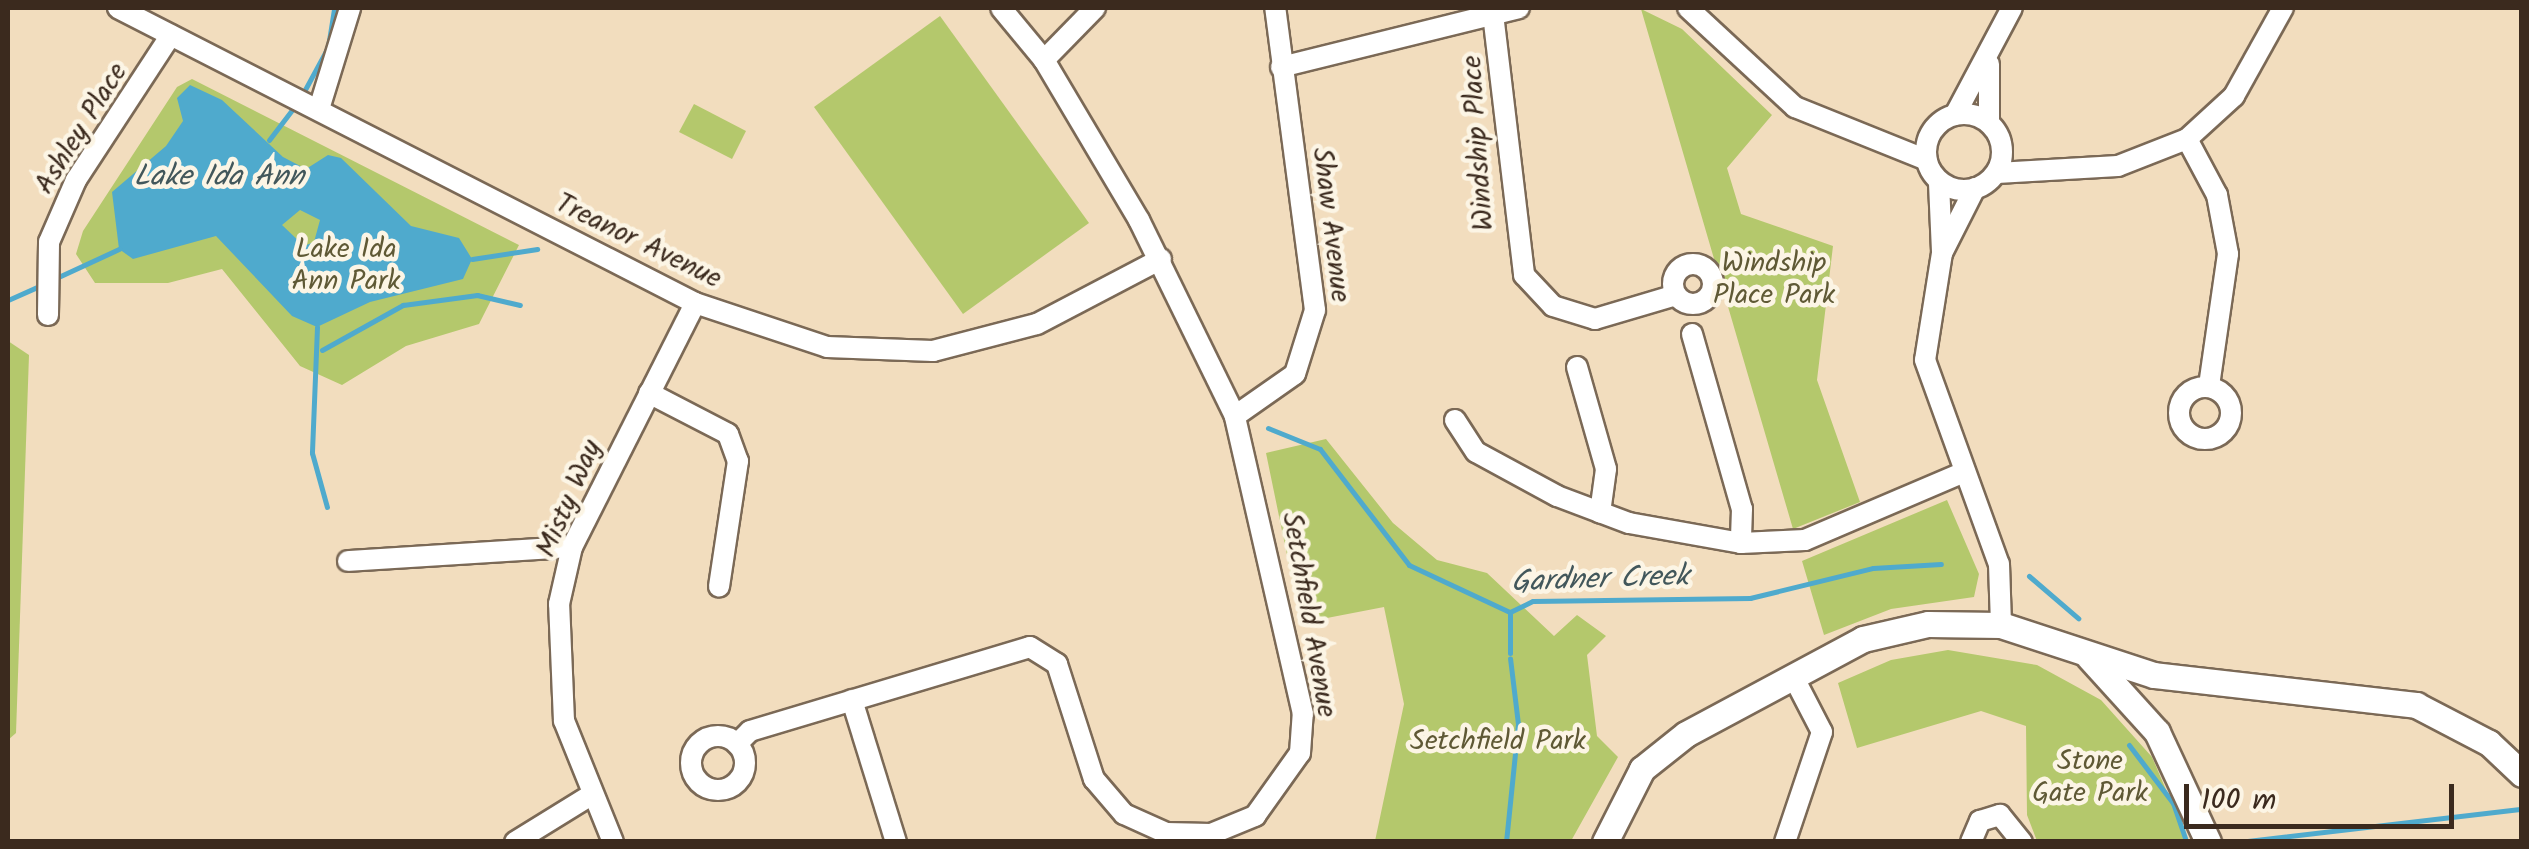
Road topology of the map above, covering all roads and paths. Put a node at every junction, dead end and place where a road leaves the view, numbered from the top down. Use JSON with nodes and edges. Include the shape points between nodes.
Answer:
{"nodes":[{"id":1,"x":118,"y":8,"type":"edge"},
{"id":2,"x":350,"y":8,"type":"edge"},
{"id":3,"x":1001,"y":8,"type":"edge"},
{"id":4,"x":1096,"y":8,"type":"edge"},
{"id":5,"x":1275,"y":8,"type":"edge"},
{"id":6,"x":1519,"y":8,"type":"edge"},
{"id":7,"x":1688,"y":8,"type":"edge"},
{"id":8,"x":2012,"y":8,"type":"edge"},
{"id":9,"x":2284,"y":8,"type":"edge"},
{"id":10,"x":1493,"y":14,"type":"junction"},
{"id":11,"x":172,"y":35,"type":"junction"},
{"id":12,"x":1044,"y":60,"type":"junction"},
{"id":13,"x":1990,"y":62,"type":"junction"},
{"id":14,"x":1280,"y":67,"type":"junction"},
{"id":15,"x":320,"y":110,"type":"junction"},
{"id":16,"x":1954,"y":115,"type":"junction"},
{"id":17,"x":1989,"y":122,"type":"junction"},
{"id":18,"x":1930,"y":133,"type":"junction"},
{"id":19,"x":2187,"y":139,"type":"junction"},
{"id":20,"x":1885,"y":143,"type":"junction"},
{"id":21,"x":2001,"y":143,"type":"junction"},
{"id":22,"x":1926,"y":160,"type":"junction"},
{"id":23,"x":2040,"y":164,"type":"junction"},
{"id":24,"x":1996,"y":172,"type":"junction"},
{"id":25,"x":1938,"y":183,"type":"junction"},
{"id":26,"x":1975,"y":188,"type":"junction"},
{"id":27,"x":1942,"y":253,"type":"junction"},
{"id":28,"x":1160,"y":259,"type":"junction"},
{"id":29,"x":1676,"y":295,"type":"dead end"},
{"id":30,"x":695,"y":304,"type":"junction"},
{"id":31,"x":48,"y":315,"type":"dead end"},
{"id":32,"x":1692,"y":334,"type":"dead end"},
{"id":33,"x":1577,"y":367,"type":"dead end"},
{"id":34,"x":2208,"y":386,"type":"dead end"},
{"id":35,"x":649,"y":393,"type":"junction"},
{"id":36,"x":1236,"y":416,"type":"junction"},
{"id":37,"x":1455,"y":420,"type":"dead end"},
{"id":38,"x":1962,"y":473,"type":"junction"},
{"id":39,"x":1600,"y":513,"type":"junction"},
{"id":40,"x":1741,"y":543,"type":"junction"},
{"id":41,"x":572,"y":547,"type":"junction"},
{"id":42,"x":348,"y":562,"type":"dead end"},
{"id":43,"x":720,"y":587,"type":"dead end"},
{"id":44,"x":2001,"y":625,"type":"junction"},
{"id":45,"x":2088,"y":657,"type":"junction"},
{"id":46,"x":1793,"y":676,"type":"junction"},
{"id":47,"x":852,"y":700,"type":"junction"},
{"id":48,"x":737,"y":744,"type":"dead end"},
{"id":49,"x":2522,"y":774,"type":"edge"},
{"id":50,"x":590,"y":795,"type":"junction"},
{"id":51,"x":515,"y":842,"type":"edge"},
{"id":52,"x":613,"y":842,"type":"edge"},
{"id":53,"x":896,"y":842,"type":"edge"},
{"id":54,"x":1605,"y":842,"type":"edge"},
{"id":55,"x":1785,"y":842,"type":"edge"},
{"id":56,"x":1971,"y":842,"type":"edge"},
{"id":57,"x":2022,"y":842,"type":"edge"},
{"id":58,"x":2208,"y":842,"type":"edge"}],
"edges":[{"from":1,"to":11,"type":"street","name":"Treanor Avenue"},
{"from":2,"to":15,"type":"street"},
{"from":3,"to":12,"type":"street","name":"Setchfield Avenue"},
{"from":4,"to":12,"type":"street"},
{"from":5,"to":14,"type":"street","name":"Shaw Avenue"},
{"from":6,"to":10,"type":"street"},
{"from":7,"to":20,"type":"street","via":[[1794,107]]},
{"from":8,"to":13,"type":"street"},
{"from":9,"to":19,"type":"street","via":[[2234,96]]},
{"from":10,"to":14,"type":"street"},
{"from":10,"to":29,"type":"street","name":"Windship Place","via":[[1524,275],[1554,306],[1595,319]]},
{"from":11,"to":15,"type":"street","name":"Treanor Avenue"},
{"from":11,"to":31,"type":"street","name":"Ashley Place","via":[[54,229]]},
{"from":12,"to":28,"type":"street","name":"Setchfield Avenue"},
{"from":13,"to":16,"type":"street"},
{"from":13,"to":17,"type":"street"},
{"from":14,"to":36,"type":"street","name":"Shaw Avenue","via":[[1313,332],[1295,374]]},
{"from":15,"to":30,"type":"street","name":"Treanor Avenue"},
{"from":16,"to":17,"type":"street"},
{"from":16,"to":18,"type":"street"},
{"from":17,"to":21,"type":"street"},
{"from":18,"to":20,"type":"street"},
{"from":18,"to":22,"type":"street"},
{"from":19,"to":23,"type":"street","via":[[2118,166]]},
{"from":19,"to":34,"type":"street","via":[[2217,194],[2228,254]]},
{"from":20,"to":22,"type":"street"},
{"from":21,"to":23,"type":"street"},
{"from":21,"to":24,"type":"street"},
{"from":22,"to":25,"type":"street"},
{"from":23,"to":24,"type":"street"},
{"from":24,"to":26,"type":"street"},
{"from":25,"to":26,"type":"street"},
{"from":25,"to":27,"type":"street"},
{"from":26,"to":27,"type":"street"},
{"from":27,"to":38,"type":"street","via":[[1924,360]]},
{"from":28,"to":30,"type":"street","name":"Treanor Avenue","via":[[1037,324],[933,350],[826,347]]},
{"from":28,"to":36,"type":"street","name":"Setchfield Avenue"},
{"from":30,"to":35,"type":"street","name":"Misty Way"},
{"from":32,"to":40,"type":"street","via":[[1742,508]]},
{"from":33,"to":39,"type":"street","via":[[1606,469]]},
{"from":35,"to":41,"type":"street","name":"Misty Way"},
{"from":35,"to":43,"type":"street","via":[[728,434],[738,461]]},
{"from":36,"to":47,"type":"street","name":"Setchfield Avenue","via":[[1303,714],[1292,770],[1255,816],[1196,834],[1166,833],[1124,814],[1094,779],[1057,664],[1030,647]]},
{"from":37,"to":39,"type":"street","via":[[1476,452]]},
{"from":38,"to":40,"type":"street","via":[[1805,540]]},
{"from":38,"to":44,"type":"street","via":[[1998,564]]},
{"from":39,"to":40,"type":"street"},
{"from":41,"to":42,"type":"street"},
{"from":41,"to":50,"type":"street","name":"Misty Way","via":[[556,662]]},
{"from":44,"to":45,"type":"street"},
{"from":44,"to":46,"type":"street","via":[[1892,630]]},
{"from":45,"to":49,"type":"street","via":[[2154,675],[2416,705],[2490,743]]},
{"from":45,"to":58,"type":"street","via":[[2157,732]]},
{"from":46,"to":54,"type":"street","via":[[1686,734],[1642,769]]},
{"from":46,"to":55,"type":"street","via":[[1822,732]]},
{"from":47,"to":48,"type":"street","name":"Setchfield Avenue","via":[[750,731]]},
{"from":47,"to":53,"type":"street"},
{"from":50,"to":51,"type":"street"},
{"from":50,"to":52,"type":"street","name":"Misty Way"},
{"from":56,"to":57,"type":"street","via":[[1980,821],[2000,815]]}]}
